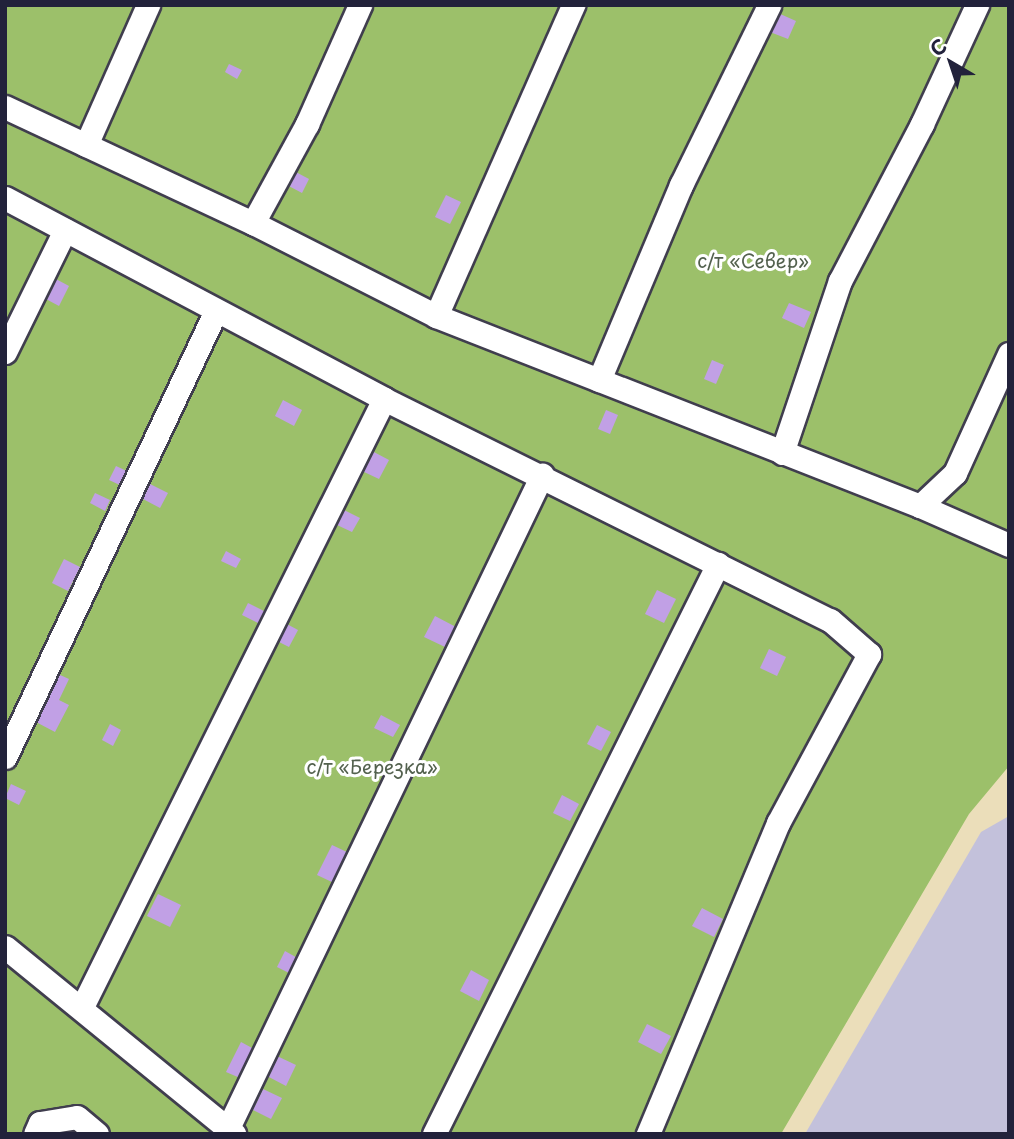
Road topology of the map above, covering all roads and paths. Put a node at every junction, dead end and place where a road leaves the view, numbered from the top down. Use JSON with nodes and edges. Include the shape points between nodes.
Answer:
{"nodes":[{"id":1,"x":148,"y":5,"type":"edge"},
{"id":2,"x":360,"y":5,"type":"edge"},
{"id":3,"x":573,"y":5,"type":"edge"},
{"id":4,"x":769,"y":5,"type":"edge"},
{"id":5,"x":977,"y":5,"type":"edge"},
{"id":6,"x":5,"y":107,"type":"edge"},
{"id":7,"x":86,"y":145,"type":"junction"},
{"id":8,"x":5,"y":198,"type":"edge"},
{"id":9,"x":253,"y":223,"type":"junction"},
{"id":10,"x":65,"y":230,"type":"junction"},
{"id":11,"x":216,"y":311,"type":"junction"},
{"id":12,"x":436,"y":316,"type":"junction"},
{"id":13,"x":5,"y":352,"type":"edge"},
{"id":14,"x":1009,"y":354,"type":"edge"},
{"id":15,"x":599,"y":380,"type":"junction"},
{"id":16,"x":384,"y":398,"type":"junction"},
{"id":17,"x":782,"y":453,"type":"junction"},
{"id":18,"x":542,"y":475,"type":"junction"},
{"id":19,"x":919,"y":506,"type":"junction"},
{"id":20,"x":1009,"y":545,"type":"edge"},
{"id":21,"x":718,"y":564,"type":"junction"},
{"id":22,"x":5,"y":757,"type":"edge"},
{"id":23,"x":5,"y":947,"type":"edge"},
{"id":24,"x":82,"y":1007,"type":"junction"},
{"id":25,"x":231,"y":1131,"type":"edge"},
{"id":26,"x":35,"y":1134,"type":"edge"},
{"id":27,"x":97,"y":1134,"type":"edge"},
{"id":28,"x":434,"y":1134,"type":"edge"},
{"id":29,"x":648,"y":1134,"type":"edge"}],
"edges":[{"from":1,"to":7,"type":"lane"},
{"from":2,"to":9,"type":"lane","via":[[307,124]]},
{"from":3,"to":12,"type":"lane"},
{"from":4,"to":15,"type":"lane","via":[[681,186]]},
{"from":5,"to":17,"type":"lane","via":[[922,124],[840,281]]},
{"from":6,"to":7,"type":"lane"},
{"from":7,"to":9,"type":"lane"},
{"from":8,"to":10,"type":"lane"},
{"from":9,"to":12,"type":"lane"},
{"from":10,"to":11,"type":"lane"},
{"from":10,"to":13,"type":"lane"},
{"from":11,"to":16,"type":"lane"},
{"from":11,"to":22,"type":"lane"},
{"from":12,"to":15,"type":"lane"},
{"from":14,"to":19,"type":"lane","via":[[955,473]]},
{"from":15,"to":17,"type":"lane"},
{"from":16,"to":18,"type":"lane"},
{"from":16,"to":24,"type":"lane"},
{"from":17,"to":19,"type":"lane"},
{"from":18,"to":21,"type":"lane"},
{"from":18,"to":25,"type":"lane"},
{"from":19,"to":20,"type":"lane"},
{"from":21,"to":28,"type":"lane"},
{"from":21,"to":29,"type":"lane","via":[[830,620],[869,654],[778,823]]},
{"from":23,"to":24,"type":"lane"},
{"from":24,"to":25,"type":"lane"},
{"from":26,"to":27,"type":"lane","via":[[40,1123],[77,1117]]}]}
